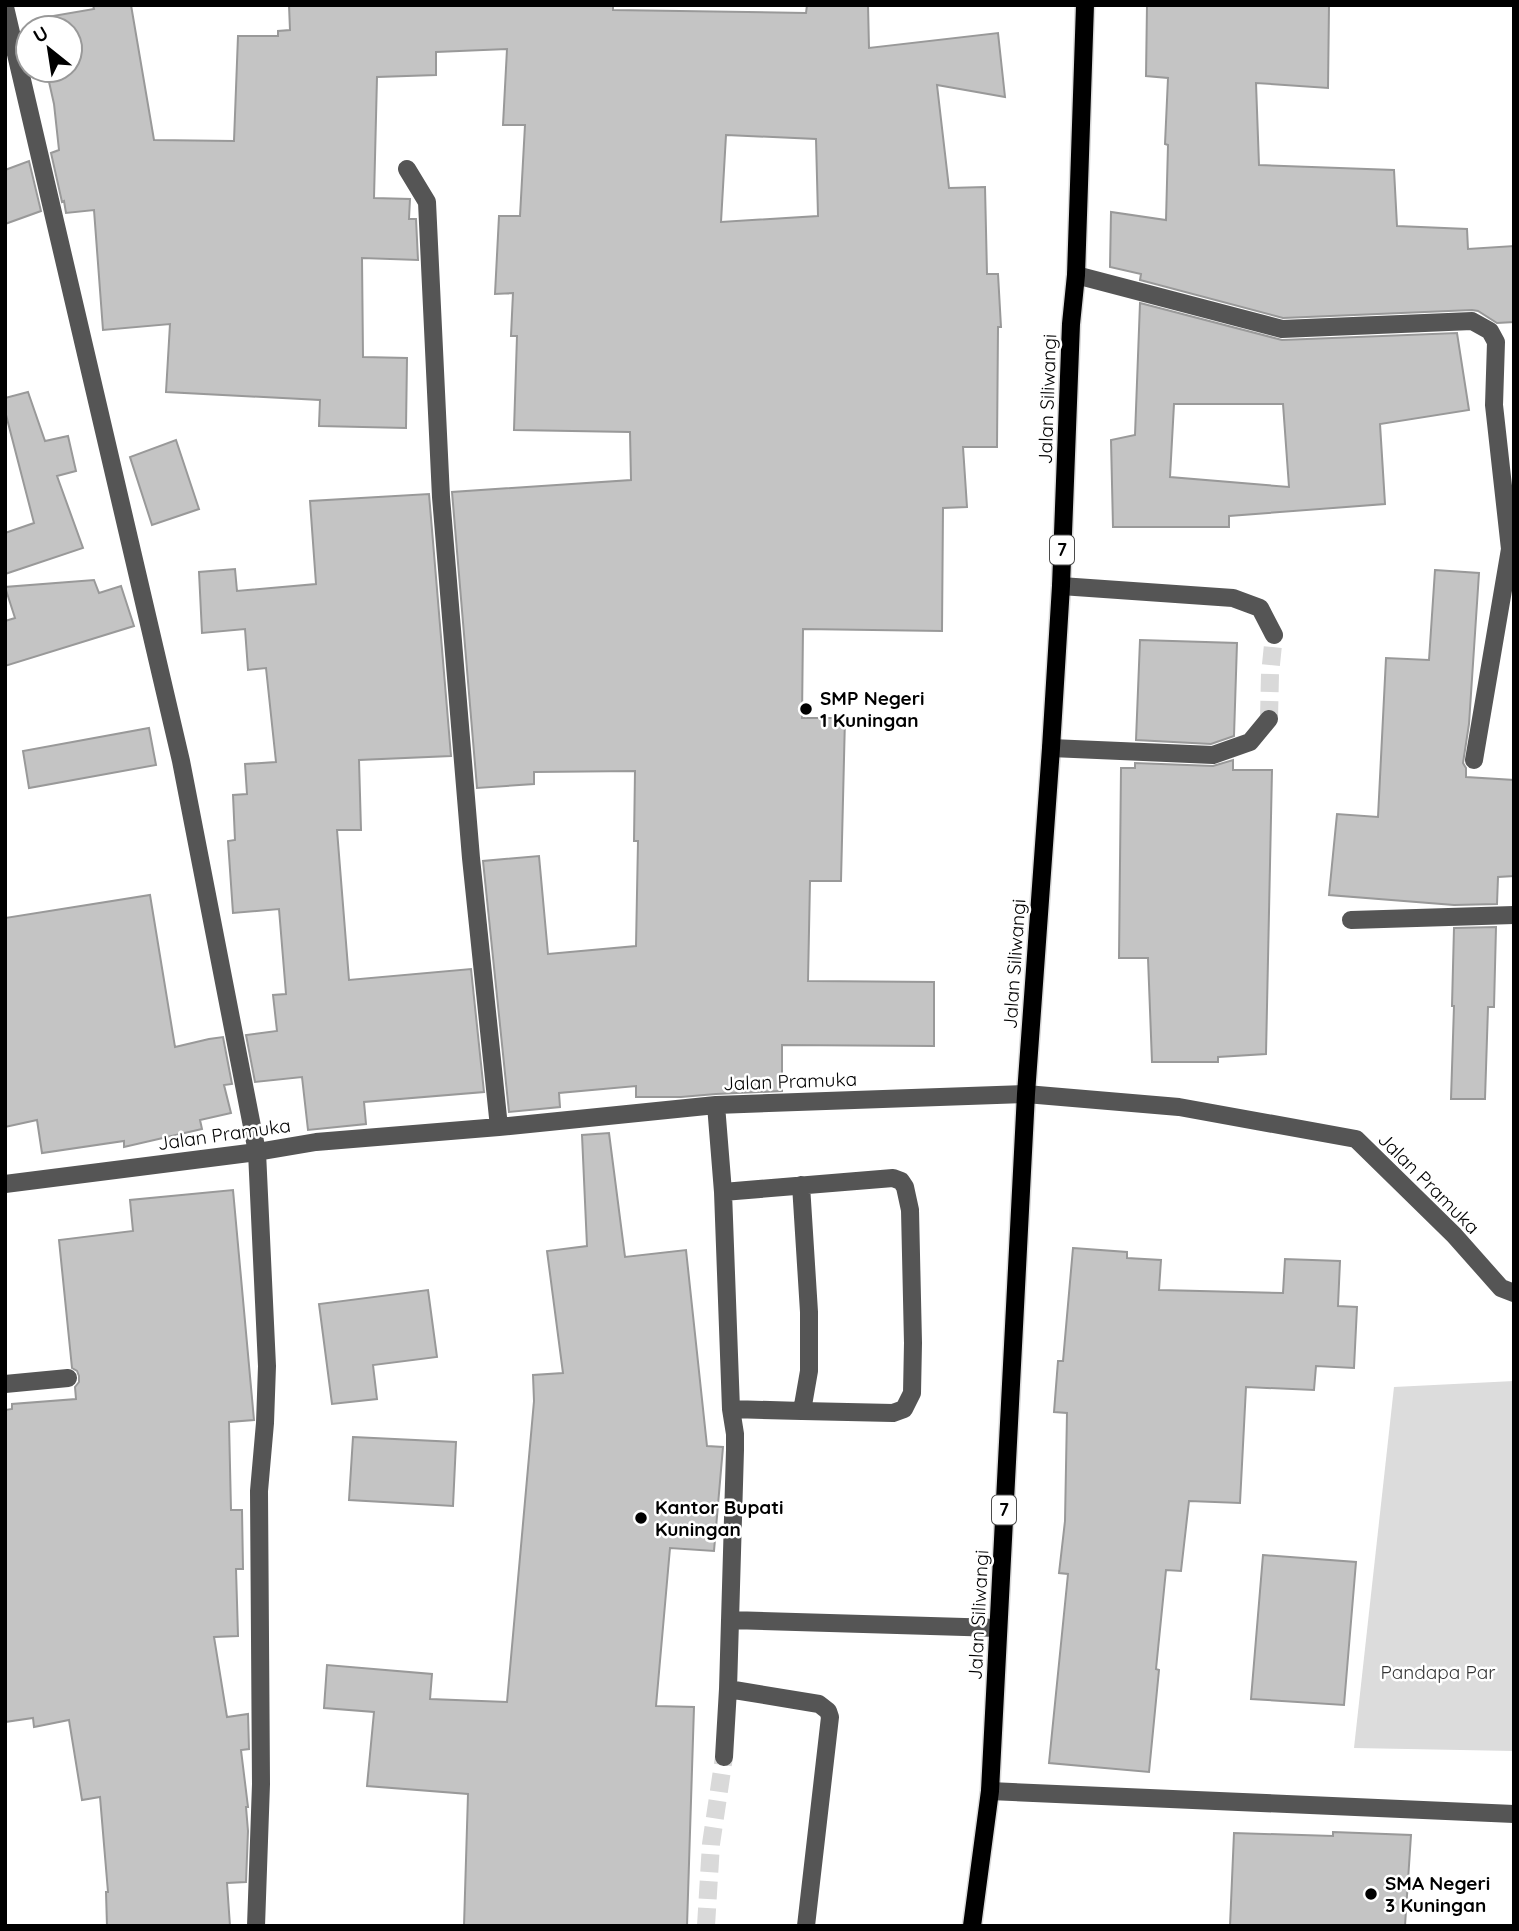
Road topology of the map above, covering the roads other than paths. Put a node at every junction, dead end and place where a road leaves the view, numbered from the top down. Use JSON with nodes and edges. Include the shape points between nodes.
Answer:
{"nodes":[{"id":1,"x":1084,"y":5,"type":"edge"},
{"id":2,"x":5,"y":7,"type":"edge"},
{"id":3,"x":407,"y":169,"type":"dead end"},
{"id":4,"x":1076,"y":275,"type":"junction"},
{"id":5,"x":1061,"y":586,"type":"junction"},
{"id":6,"x":1274,"y":635,"type":"tunnel mouth"},
{"id":7,"x":1269,"y":719,"type":"tunnel mouth"},
{"id":8,"x":1051,"y":748,"type":"junction"},
{"id":9,"x":1474,"y":760,"type":"dead end"},
{"id":10,"x":1514,"y":915,"type":"edge"},
{"id":11,"x":1351,"y":920,"type":"dead end"},
{"id":12,"x":1026,"y":1094,"type":"junction"},
{"id":13,"x":716,"y":1105,"type":"junction"},
{"id":14,"x":499,"y":1127,"type":"junction"},
{"id":15,"x":257,"y":1152,"type":"junction"},
{"id":16,"x":5,"y":1184,"type":"edge"},
{"id":17,"x":801,"y":1185,"type":"junction"},
{"id":18,"x":723,"y":1192,"type":"junction"},
{"id":19,"x":1514,"y":1293,"type":"edge"},
{"id":20,"x":68,"y":1378,"type":"dead end"},
{"id":21,"x":5,"y":1384,"type":"edge"},
{"id":22,"x":731,"y":1409,"type":"junction"},
{"id":23,"x":802,"y":1411,"type":"junction"},
{"id":24,"x":730,"y":1620,"type":"junction"},
{"id":25,"x":998,"y":1628,"type":"junction"},
{"id":26,"x":728,"y":1689,"type":"junction"},
{"id":27,"x":724,"y":1757,"type":"tunnel mouth"},
{"id":28,"x":990,"y":1791,"type":"junction"},
{"id":29,"x":1514,"y":1814,"type":"edge"},
{"id":30,"x":256,"y":1926,"type":"edge"},
{"id":31,"x":806,"y":1926,"type":"edge"},
{"id":32,"x":972,"y":1926,"type":"edge"}],
"edges":[{"from":1,"to":4,"type":"main road","name":"Jalan Siliwangi","number":"7"},
{"from":2,"to":15,"type":"street","via":[[181,761]]},
{"from":3,"to":14,"type":"street","via":[[427,202],[441,497]]},
{"from":4,"to":5,"type":"main road","name":"Jalan Siliwangi","number":"7"},
{"from":4,"to":9,"type":"street","via":[[1282,329],[1472,321],[1490,331],[1496,342],[1494,405],[1510,549]]},
{"from":5,"to":6,"type":"street","via":[[1233,598],[1260,608]]},
{"from":5,"to":8,"type":"main road","name":"Jalan Siliwangi","number":"7"},
{"from":7,"to":8,"type":"street","via":[[1250,742],[1213,755]]},
{"from":8,"to":12,"type":"main road","name":"Jalan Siliwangi","number":"7"},
{"from":10,"to":11,"type":"street"},
{"from":12,"to":13,"type":"street","name":"Jalan Pramuka"},
{"from":12,"to":19,"type":"street","name":"Jalan Pramuka","via":[[1179,1107],[1356,1139],[1501,1288]]},
{"from":12,"to":25,"type":"main road","name":"Jalan Siliwangi","number":"7"},
{"from":13,"to":14,"type":"street","name":"Jalan Pramuka"},
{"from":13,"to":18,"type":"street"},
{"from":14,"to":15,"type":"street","name":"Jalan Pramuka","via":[[316,1142]]},
{"from":15,"to":16,"type":"street","name":"Jalan Pramuka"},
{"from":15,"to":30,"type":"street","via":[[267,1366],[259,1491],[261,1784]]},
{"from":17,"to":18,"type":"street"},
{"from":17,"to":23,"type":"street","via":[[809,1312],[809,1371]]},
{"from":17,"to":23,"type":"street","via":[[901,1181],[910,1210],[913,1343],[912,1393],[904,1409],[892,1413]]},
{"from":18,"to":22,"type":"street"},
{"from":20,"to":21,"type":"street"},
{"from":22,"to":23,"type":"street"},
{"from":22,"to":24,"type":"street","via":[[735,1450]]},
{"from":24,"to":25,"type":"street"},
{"from":24,"to":26,"type":"street"},
{"from":25,"to":28,"type":"main road","name":"Jalan Siliwangi","number":"7"},
{"from":26,"to":27,"type":"street"},
{"from":26,"to":31,"type":"street","via":[[819,1704],[828,1710]]},
{"from":28,"to":29,"type":"street"},
{"from":28,"to":32,"type":"main road","name":"Jalan Siliwangi","number":"7"}]}
